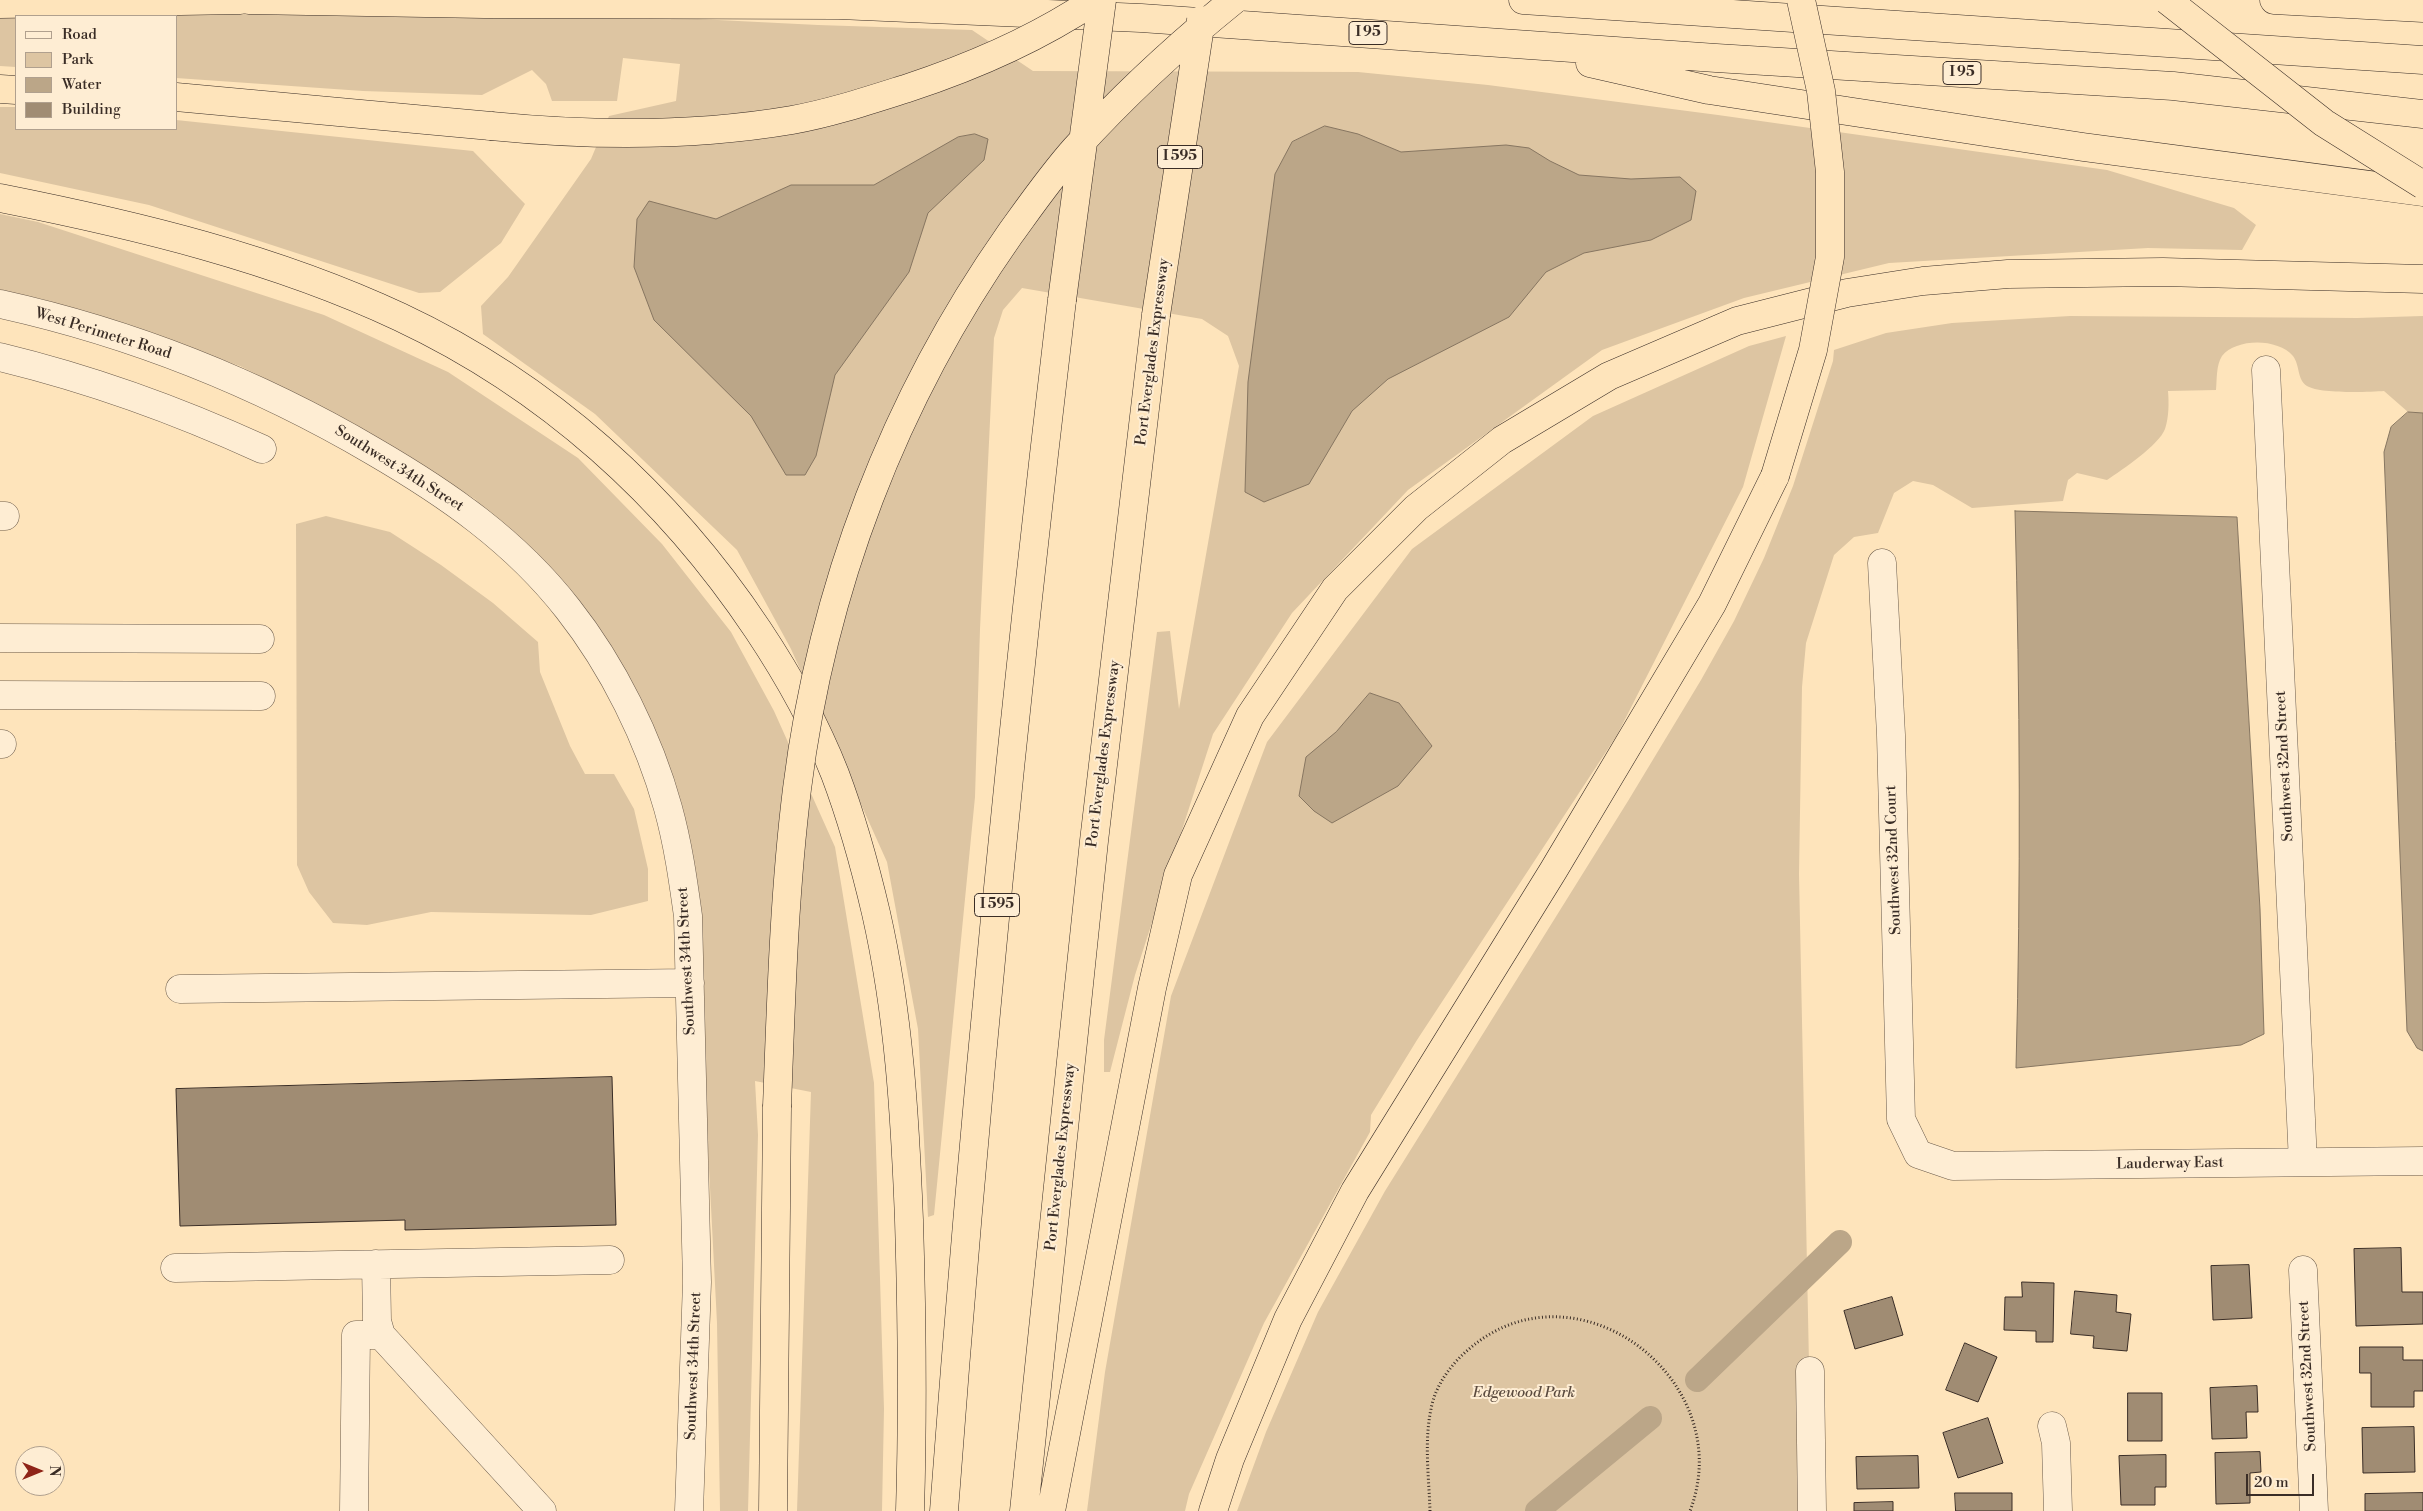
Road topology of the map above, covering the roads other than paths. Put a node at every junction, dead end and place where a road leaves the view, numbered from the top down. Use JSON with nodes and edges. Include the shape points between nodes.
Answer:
{"nodes":[{"id":1,"x":240,"y":0,"type":"edge"},
{"id":2,"x":249,"y":0,"type":"edge"},
{"id":3,"x":1095,"y":0,"type":"edge"},
{"id":4,"x":1102,"y":0,"type":"edge"},
{"id":5,"x":1204,"y":0,"type":"edge"},
{"id":6,"x":1234,"y":0,"type":"edge"},
{"id":7,"x":1523,"y":0,"type":"edge"},
{"id":8,"x":1801,"y":0,"type":"edge"},
{"id":9,"x":2166,"y":0,"type":"edge"},
{"id":10,"x":2274,"y":0,"type":"edge"},
{"id":11,"x":0,"y":4,"type":"edge"},
{"id":12,"x":2423,"y":8,"type":"edge"},
{"id":13,"x":1500,"y":42,"type":"junction"},
{"id":14,"x":2423,"y":60,"type":"edge"},
{"id":15,"x":0,"y":89,"type":"edge"},
{"id":16,"x":15,"y":90,"type":"edge"},
{"id":17,"x":178,"y":97,"type":"edge"},
{"id":18,"x":2423,"y":114,"type":"edge"},
{"id":19,"x":2423,"y":185,"type":"edge"},
{"id":20,"x":2423,"y":192,"type":"edge"},
{"id":21,"x":0,"y":198,"type":"edge"},
{"id":22,"x":2423,"y":279,"type":"edge"},
{"id":23,"x":0,"y":304,"type":"edge"},
{"id":24,"x":0,"y":357,"type":"edge"},
{"id":25,"x":204,"y":367,"type":"joint"},
{"id":26,"x":2266,"y":370,"type":"dead end"},
{"id":27,"x":262,"y":449,"type":"dead end"},
{"id":28,"x":1882,"y":563,"type":"dead end"},
{"id":29,"x":0,"y":638,"type":"edge"},
{"id":30,"x":260,"y":639,"type":"dead end"},
{"id":31,"x":0,"y":695,"type":"edge"},
{"id":32,"x":261,"y":696,"type":"dead end"},
{"id":33,"x":690,"y":983,"type":"junction"},
{"id":34,"x":180,"y":989,"type":"dead end"},
{"id":35,"x":1918,"y":1154,"type":"joint"},
{"id":36,"x":2423,"y":1161,"type":"edge"},
{"id":37,"x":2303,"y":1162,"type":"junction"},
{"id":38,"x":610,"y":1260,"type":"dead end"},
{"id":39,"x":376,"y":1264,"type":"junction"},
{"id":40,"x":175,"y":1268,"type":"dead end"},
{"id":41,"x":2303,"y":1270,"type":"dead end"},
{"id":42,"x":381,"y":1335,"type":"junction"},
{"id":43,"x":1810,"y":1370,"type":"dead end"},
{"id":44,"x":2052,"y":1426,"type":"dead end"},
{"id":45,"x":354,"y":1511,"type":"edge"},
{"id":46,"x":542,"y":1511,"type":"edge"},
{"id":47,"x":689,"y":1511,"type":"edge"},
{"id":48,"x":773,"y":1511,"type":"edge"},
{"id":49,"x":910,"y":1511,"type":"edge"},
{"id":50,"x":944,"y":1511,"type":"edge"},
{"id":51,"x":1024,"y":1511,"type":"edge"},
{"id":52,"x":1051,"y":1511,"type":"edge"},
{"id":53,"x":1213,"y":1511,"type":"edge"},
{"id":54,"x":1812,"y":1511,"type":"edge"},
{"id":55,"x":2058,"y":1511,"type":"edge"},
{"id":56,"x":2314,"y":1511,"type":"edge"}],
"edges":[{"from":1,"to":11,"type":"highway"},
{"from":2,"to":13,"type":"highway","number":"I 95","via":[[934,8]]},
{"from":3,"to":17,"type":"highway","bridge":true,"via":[[1015,48],[957,72],[843,108],[793,120],[712,130],[584,134]]},
{"from":4,"to":50,"type":"highway","number":"I 595","bridge":true,"via":[[1062,300],[1004,827]]},
{"from":5,"to":51,"type":"highway","name":"Port Everglades Expressway","number":"I 595","bridge":true,"via":[[1156,315],[1094,841]]},
{"from":6,"to":48,"type":"highway","bridge":true,"via":[[1130,90],[1072,152],[981,276],[936,350],[902,417],[872,490],[830,619],[797,787],[787,885],[777,1107]]},
{"from":7,"to":14,"type":"highway"},
{"from":8,"to":53,"type":"highway","bridge":true,"via":[[1821,91],[1830,172],[1830,257],[1813,350],[1775,476],[1712,604],[1553,871],[1355,1191],[1288,1319],[1230,1459]]},
{"from":9,"to":19,"type":"highway","bridge":true,"via":[[2324,123]]},
{"from":10,"to":12,"type":"highway"},
{"from":13,"to":18,"type":"highway","number":"I 95","via":[[2173,86]]},
{"from":13,"to":20,"type":"highway","via":[[1709,90],[2083,147]]},
{"from":15,"to":16,"type":"highway"},
{"from":21,"to":49,"type":"highway","via":[[167,236],[286,271],[400,318],[454,345],[542,400],[586,435],[666,512],[734,594],[788,677],[834,773],[864,864],[886,963],[894,1010],[906,1150],[912,1340]]},
{"from":22,"to":52,"type":"highway","via":[[2163,272],[2017,274],[1923,281],[1847,293],[1737,321],[1609,376],[1502,440],[1416,508],[1335,589],[1250,716],[1178,875],[1152,988]]},
{"from":23,"to":25,"type":"street","name":"West Perimeter Road","via":[[95,329]]},
{"from":24,"to":27,"type":"street","via":[[134,395]]},
{"from":25,"to":33,"type":"street","name":"Southwest 34th Street","via":[[324,423],[438,490],[500,537],[570,612],[620,692],[648,752],[668,807],[688,916]]},
{"from":26,"to":37,"type":"street","name":"Southwest 32nd Street"},
{"from":28,"to":35,"type":"street","name":"Southwest 32nd Court","via":[[1891,735],[1901,1119]]},
{"from":29,"to":30,"type":"street"},
{"from":31,"to":32,"type":"street"},
{"from":33,"to":34,"type":"street"},
{"from":33,"to":47,"type":"street","name":"Southwest 34th Street","via":[[697,1282]]},
{"from":35,"to":37,"type":"street","name":"Lauderway East","via":[[1953,1166]]},
{"from":36,"to":37,"type":"street","name":"Lauderway East"},
{"from":38,"to":39,"type":"street"},
{"from":39,"to":40,"type":"street"},
{"from":39,"to":42,"type":"street","via":[[377,1321]]},
{"from":41,"to":56,"type":"street","name":"Southwest 32nd Street"},
{"from":42,"to":45,"type":"street","via":[[356,1334]]},
{"from":42,"to":46,"type":"street"},
{"from":43,"to":54,"type":"street"},
{"from":44,"to":55,"type":"street","via":[[2056,1442]]}]}
